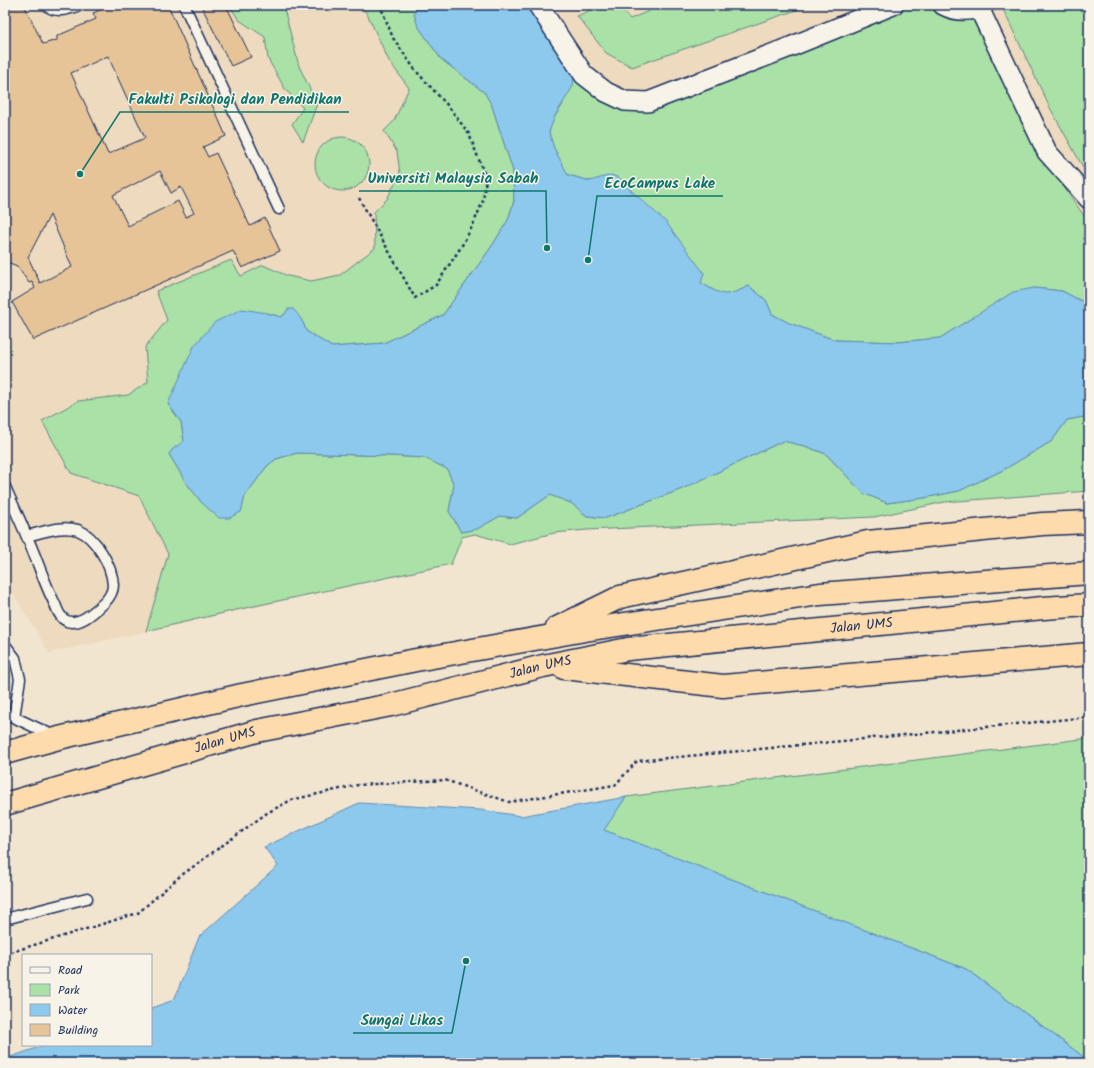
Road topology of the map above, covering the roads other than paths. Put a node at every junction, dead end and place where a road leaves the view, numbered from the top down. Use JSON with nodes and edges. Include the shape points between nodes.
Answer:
{"nodes":[{"id":1,"x":46,"y":5,"type":"edge"},
{"id":2,"x":81,"y":5,"type":"edge"},
{"id":3,"x":184,"y":5,"type":"edge"},
{"id":4,"x":538,"y":5,"type":"edge"},
{"id":5,"x":893,"y":5,"type":"edge"},
{"id":6,"x":943,"y":5,"type":"edge"},
{"id":7,"x":982,"y":6,"type":"edge"},
{"id":8,"x":1089,"y":199,"type":"edge"},
{"id":9,"x":278,"y":209,"type":"dead end"},
{"id":10,"x":5,"y":487,"type":"edge"},
{"id":11,"x":1089,"y":522,"type":"edge"},
{"id":12,"x":27,"y":536,"type":"junction"},
{"id":13,"x":1089,"y":573,"type":"edge"},
{"id":14,"x":1089,"y":605,"type":"edge"},
{"id":15,"x":537,"y":639,"type":"junction"},
{"id":16,"x":5,"y":645,"type":"edge"},
{"id":17,"x":1089,"y":654,"type":"edge"},
{"id":18,"x":543,"y":666,"type":"junction"},
{"id":19,"x":10,"y":715,"type":"edge"},
{"id":20,"x":59,"y":738,"type":"junction"},
{"id":21,"x":5,"y":752,"type":"edge"},
{"id":22,"x":5,"y":804,"type":"edge"},
{"id":23,"x":87,"y":898,"type":"dead end"},
{"id":24,"x":5,"y":918,"type":"edge"}],
"edges":[{"from":1,"to":2,"type":"lane","via":[[50,9],[62,11]]},
{"from":3,"to":9,"type":"lane"},
{"from":4,"to":5,"type":"street","via":[[584,75],[606,92],[625,101],[648,102]]},
{"from":6,"to":7,"type":"street","via":[[956,10]]},
{"from":7,"to":8,"type":"street","via":[[1047,152]]},
{"from":10,"to":12,"type":"lane"},
{"from":11,"to":15,"type":"highway","via":[[1042,524],[868,542],[620,597]]},
{"from":12,"to":12,"type":"lane","via":[[60,528],[79,531],[88,537],[98,546],[111,574],[113,585],[105,602],[81,620],[71,622],[63,619],[54,604]]},
{"from":13,"to":15,"type":"highway","name":"Jalan UMS","via":[[820,594]]},
{"from":14,"to":18,"type":"highway","name":"Jalan UMS","via":[[1035,608],[628,649]]},
{"from":15,"to":20,"type":"highway","name":"Jalan UMS","via":[[242,695]]},
{"from":16,"to":19,"type":"lane","via":[[15,658],[20,679]]},
{"from":17,"to":18,"type":"highway","via":[[723,686]]},
{"from":18,"to":22,"type":"highway","name":"Jalan UMS","via":[[391,705],[257,731]]},
{"from":19,"to":20,"type":"lane"},
{"from":20,"to":21,"type":"highway","name":"Jalan UMS"},
{"from":23,"to":24,"type":"lane"}]}
